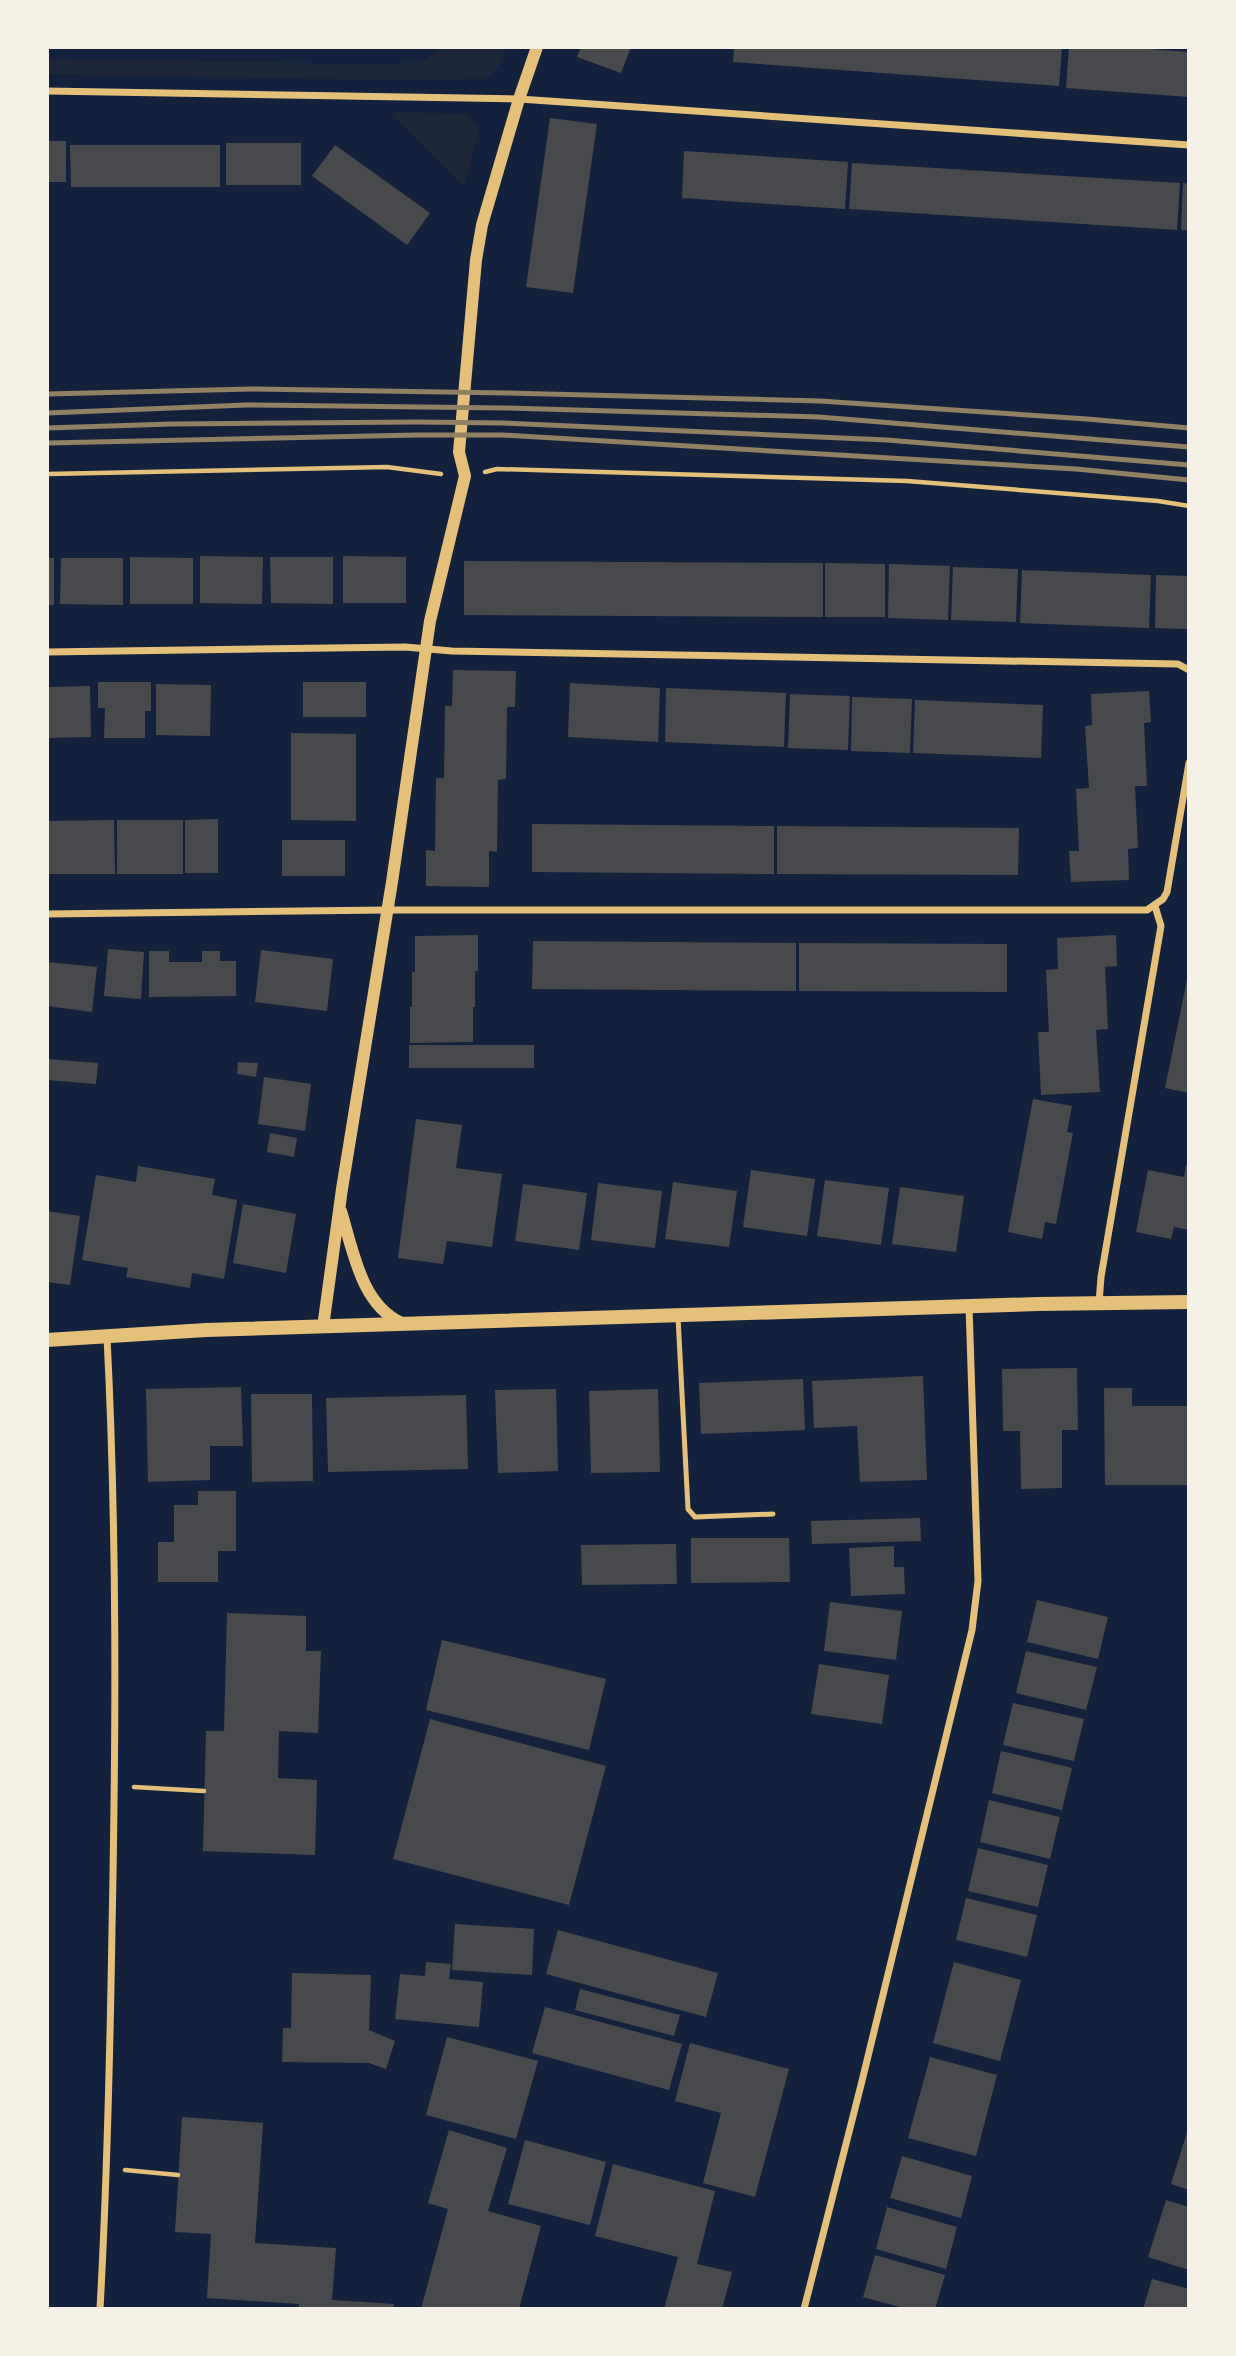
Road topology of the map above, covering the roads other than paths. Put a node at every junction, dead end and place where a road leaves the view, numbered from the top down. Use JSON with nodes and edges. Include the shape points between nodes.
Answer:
{"nodes":[{"id":1,"x":537,"y":47,"type":"edge"},
{"id":2,"x":47,"y":91,"type":"edge"},
{"id":3,"x":519,"y":99,"type":"junction"},
{"id":4,"x":1189,"y":145,"type":"edge"},
{"id":5,"x":425,"y":648,"type":"junction"},
{"id":6,"x":47,"y":652,"type":"edge"},
{"id":7,"x":1189,"y":670,"type":"edge"},
{"id":8,"x":1189,"y":763,"type":"edge"},
{"id":9,"x":1155,"y":906,"type":"junction"},
{"id":10,"x":388,"y":910,"type":"junction"},
{"id":11,"x":47,"y":914,"type":"edge"},
{"id":12,"x":339,"y":1204,"type":"junction"},
{"id":13,"x":1189,"y":1302,"type":"edge"},
{"id":14,"x":1099,"y":1303,"type":"junction"},
{"id":15,"x":969,"y":1306,"type":"junction"},
{"id":16,"x":678,"y":1316,"type":"junction"},
{"id":17,"x":403,"y":1323,"type":"junction"},
{"id":18,"x":323,"y":1327,"type":"junction"},
{"id":19,"x":107,"y":1335,"type":"junction"},
{"id":20,"x":47,"y":1340,"type":"edge"},
{"id":21,"x":773,"y":1514,"type":"dead end"},
{"id":22,"x":100,"y":2309,"type":"edge"},
{"id":23,"x":804,"y":2309,"type":"edge"}],
"edges":[{"from":1,"to":3,"type":"street"},
{"from":2,"to":3,"type":"street"},
{"from":3,"to":4,"type":"street"},
{"from":3,"to":5,"type":"street","via":[[476,260],[459,452],[465,476]]},
{"from":5,"to":6,"type":"street"},
{"from":5,"to":7,"type":"street","via":[[1178,664]]},
{"from":5,"to":10,"type":"street"},
{"from":8,"to":9,"type":"street","via":[[1167,892]]},
{"from":9,"to":10,"type":"street","via":[[1138,911]]},
{"from":9,"to":14,"type":"street","via":[[1161,926]]},
{"from":10,"to":11,"type":"street"},
{"from":10,"to":12,"type":"street"},
{"from":12,"to":17,"type":"street","via":[[368,1289],[377,1305]]},
{"from":12,"to":18,"type":"street"},
{"from":13,"to":14,"type":"main road"},
{"from":14,"to":15,"type":"main road"},
{"from":15,"to":16,"type":"main road"},
{"from":15,"to":23,"type":"street","via":[[978,1581],[972,1630]]},
{"from":16,"to":17,"type":"main road"},
{"from":16,"to":21,"type":"lane","via":[[688,1509],[695,1517]]},
{"from":17,"to":18,"type":"main road"},
{"from":18,"to":19,"type":"main road"},
{"from":19,"to":20,"type":"main road"},
{"from":19,"to":22,"type":"street","via":[[115,1787]]}]}
